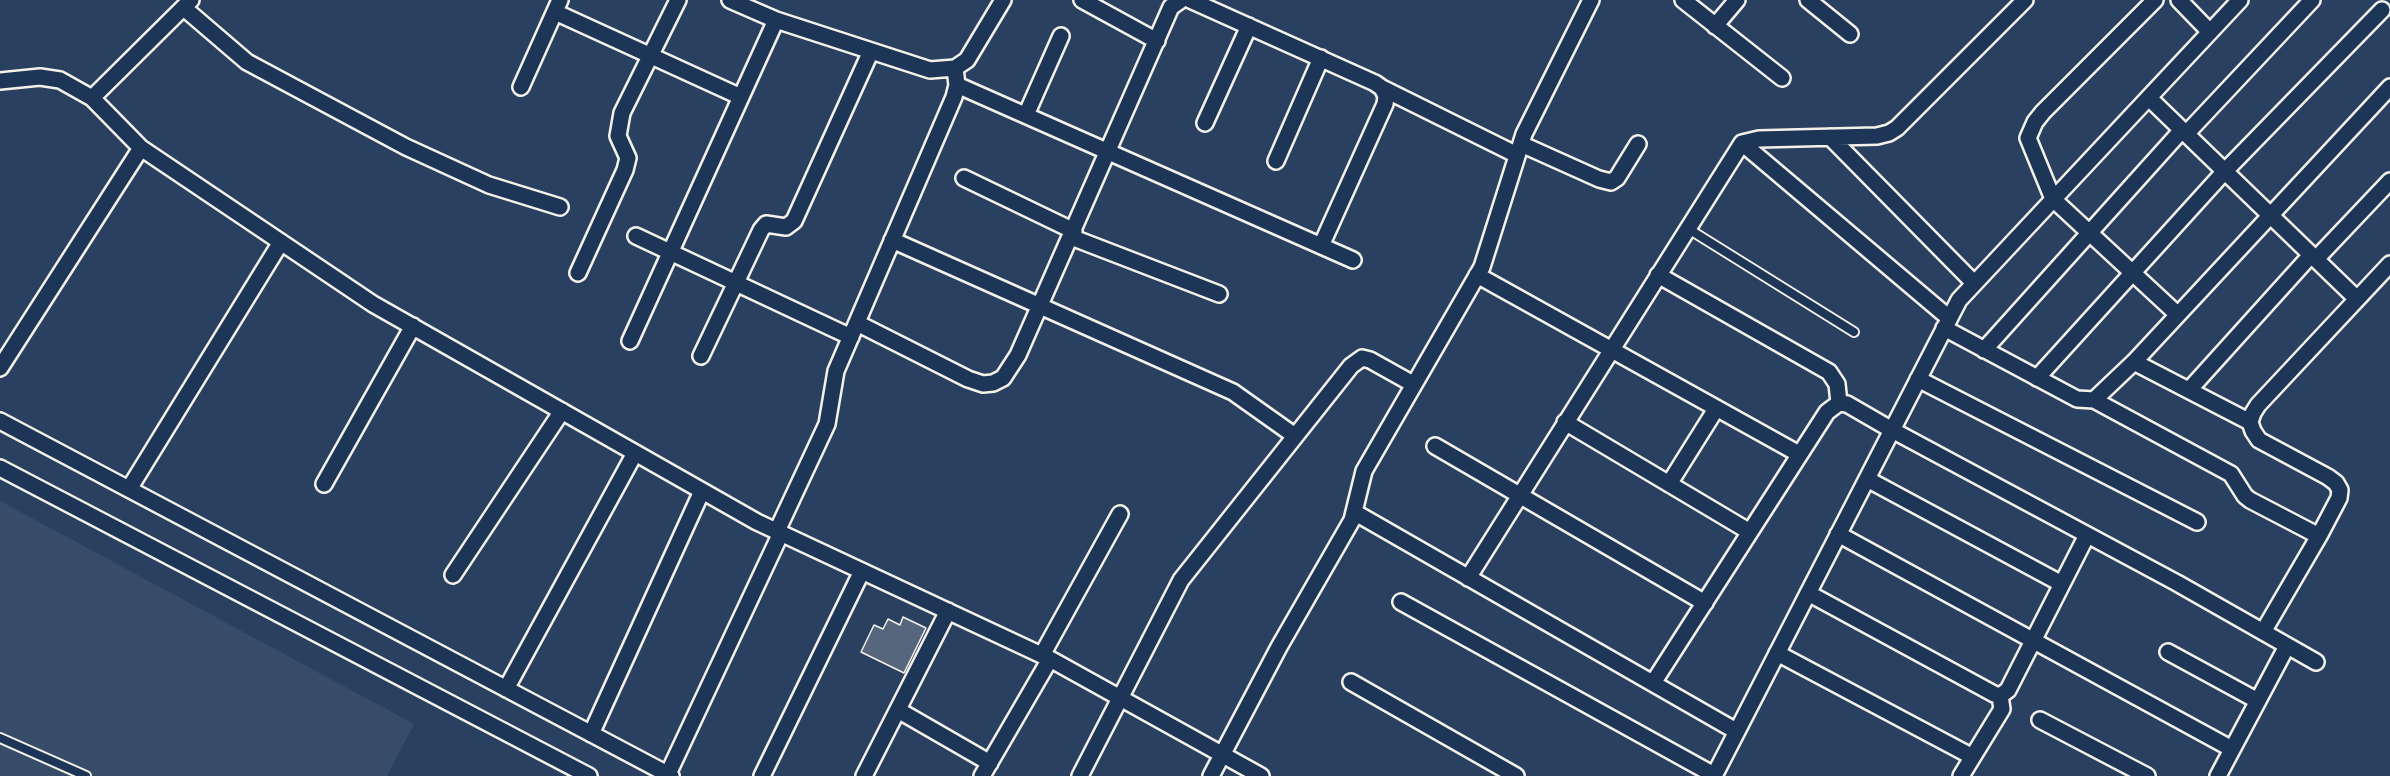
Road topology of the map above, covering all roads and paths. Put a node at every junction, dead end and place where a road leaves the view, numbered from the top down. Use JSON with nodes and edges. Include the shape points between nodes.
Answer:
{"nodes":[{"id":1,"x":678,"y":0,"type":"edge"},
{"id":2,"x":730,"y":0,"type":"edge"},
{"id":3,"x":1003,"y":0,"type":"edge"},
{"id":4,"x":1082,"y":0,"type":"edge"},
{"id":5,"x":1181,"y":0,"type":"edge"},
{"id":6,"x":1190,"y":0,"type":"edge"},
{"id":7,"x":1591,"y":0,"type":"edge"},
{"id":8,"x":1683,"y":0,"type":"edge"},
{"id":9,"x":1737,"y":0,"type":"edge"},
{"id":10,"x":1808,"y":0,"type":"edge"},
{"id":11,"x":2025,"y":0,"type":"edge"},
{"id":12,"x":2155,"y":0,"type":"edge"},
{"id":13,"x":2179,"y":0,"type":"edge"},
{"id":14,"x":2240,"y":0,"type":"edge"},
{"id":15,"x":2312,"y":0,"type":"edge"},
{"id":16,"x":188,"y":4,"type":"edge"},
{"id":17,"x":558,"y":6,"type":"edge"},
{"id":18,"x":2382,"y":10,"type":"dead end"},
{"id":19,"x":776,"y":20,"type":"junction"},
{"id":20,"x":1249,"y":26,"type":"junction"},
{"id":21,"x":1715,"y":26,"type":"junction"},
{"id":22,"x":2210,"y":32,"type":"junction"},
{"id":23,"x":1851,"y":34,"type":"dead end"},
{"id":24,"x":1061,"y":36,"type":"dead end"},
{"id":25,"x":1157,"y":41,"type":"junction"},
{"id":26,"x":871,"y":51,"type":"junction"},
{"id":27,"x":651,"y":55,"type":"junction"},
{"id":28,"x":1321,"y":58,"type":"junction"},
{"id":29,"x":955,"y":68,"type":"junction"},
{"id":30,"x":1782,"y":78,"type":"dead end"},
{"id":31,"x":0,"y":81,"type":"edge"},
{"id":32,"x":957,"y":85,"type":"junction"},
{"id":33,"x":521,"y":87,"type":"dead end"},
{"id":34,"x":2390,"y":87,"type":"edge"},
{"id":35,"x":1382,"y":88,"type":"junction"},
{"id":36,"x":741,"y":97,"type":"junction"},
{"id":37,"x":92,"y":98,"type":"junction"},
{"id":38,"x":2149,"y":98,"type":"junction"},
{"id":39,"x":1026,"y":115,"type":"junction"},
{"id":40,"x":1205,"y":123,"type":"dead end"},
{"id":41,"x":2184,"y":132,"type":"junction"},
{"id":42,"x":1830,"y":137,"type":"junction"},
{"id":43,"x":1742,"y":143,"type":"junction"},
{"id":44,"x":1638,"y":144,"type":"dead end"},
{"id":45,"x":141,"y":148,"type":"junction"},
{"id":46,"x":1519,"y":150,"type":"junction"},
{"id":47,"x":1109,"y":152,"type":"junction"},
{"id":48,"x":1276,"y":161,"type":"dead end"},
{"id":49,"x":2224,"y":171,"type":"junction"},
{"id":50,"x":964,"y":178,"type":"dead end"},
{"id":51,"x":2390,"y":181,"type":"edge"},
{"id":52,"x":2053,"y":199,"type":"junction"},
{"id":53,"x":560,"y":207,"type":"dead end"},
{"id":54,"x":2269,"y":215,"type":"junction"},
{"id":55,"x":1687,"y":228,"type":"junction"},
{"id":56,"x":2089,"y":233,"type":"junction"},
{"id":57,"x":1073,"y":234,"type":"junction"},
{"id":58,"x":636,"y":236,"type":"dead end"},
{"id":59,"x":892,"y":240,"type":"junction"},
{"id":60,"x":281,"y":242,"type":"junction"},
{"id":61,"x":1321,"y":246,"type":"junction"},
{"id":62,"x":671,"y":252,"type":"junction"},
{"id":63,"x":2313,"y":257,"type":"junction"},
{"id":64,"x":1353,"y":260,"type":"dead end"},
{"id":65,"x":2390,"y":264,"type":"edge"},
{"id":66,"x":578,"y":273,"type":"dead end"},
{"id":67,"x":2132,"y":273,"type":"junction"},
{"id":68,"x":1478,"y":275,"type":"junction"},
{"id":69,"x":1658,"y":275,"type":"junction"},
{"id":70,"x":736,"y":282,"type":"junction"},
{"id":71,"x":1974,"y":284,"type":"junction"},
{"id":72,"x":1219,"y":294,"type":"dead end"},
{"id":73,"x":2357,"y":299,"type":"junction"},
{"id":74,"x":1039,"y":308,"type":"junction"},
{"id":75,"x":2177,"y":314,"type":"junction"},
{"id":76,"x":1947,"y":323,"type":"junction"},
{"id":77,"x":413,"y":327,"type":"junction"},
{"id":78,"x":854,"y":330,"type":"junction"},
{"id":79,"x":1854,"y":332,"type":"dead end"},
{"id":80,"x":630,"y":341,"type":"dead end"},
{"id":81,"x":1610,"y":350,"type":"junction"},
{"id":82,"x":1984,"y":350,"type":"junction"},
{"id":83,"x":701,"y":356,"type":"dead end"},
{"id":84,"x":2134,"y":362,"type":"junction"},
{"id":85,"x":0,"y":368,"type":"edge"},
{"id":86,"x":2037,"y":378,"type":"junction"},
{"id":87,"x":1918,"y":379,"type":"junction"},
{"id":88,"x":1413,"y":384,"type":"junction"},
{"id":89,"x":2189,"y":390,"type":"junction"},
{"id":90,"x":2094,"y":400,"type":"junction"},
{"id":91,"x":1839,"y":403,"type":"junction"},
{"id":92,"x":1716,"y":409,"type":"junction"},
{"id":93,"x":562,"y":411,"type":"junction"},
{"id":94,"x":0,"y":421,"type":"edge"},
{"id":95,"x":1565,"y":422,"type":"junction"},
{"id":96,"x":2250,"y":422,"type":"junction"},
{"id":97,"x":1892,"y":430,"type":"junction"},
{"id":98,"x":1295,"y":436,"type":"junction"},
{"id":99,"x":1435,"y":446,"type":"dead end"},
{"id":100,"x":635,"y":453,"type":"junction"},
{"id":101,"x":1799,"y":454,"type":"junction"},
{"id":102,"x":0,"y":468,"type":"edge"},
{"id":103,"x":1866,"y":479,"type":"junction"},
{"id":104,"x":1669,"y":483,"type":"junction"},
{"id":105,"x":324,"y":484,"type":"dead end"},
{"id":106,"x":129,"y":489,"type":"junction"},
{"id":107,"x":702,"y":491,"type":"junction"},
{"id":108,"x":1520,"y":495,"type":"junction"},
{"id":109,"x":1354,"y":512,"type":"junction"},
{"id":110,"x":1120,"y":514,"type":"dead end"},
{"id":111,"x":2197,"y":522,"type":"dead end"},
{"id":112,"x":779,"y":532,"type":"junction"},
{"id":113,"x":1750,"y":532,"type":"junction"},
{"id":114,"x":1838,"y":534,"type":"junction"},
{"id":115,"x":2087,"y":535,"type":"junction"},
{"id":116,"x":2319,"y":536,"type":"junction"},
{"id":117,"x":862,"y":571,"type":"junction"},
{"id":118,"x":453,"y":575,"type":"dead end"},
{"id":119,"x":1468,"y":578,"type":"junction"},
{"id":120,"x":2062,"y":584,"type":"junction"},
{"id":121,"x":1808,"y":593,"type":"junction"},
{"id":122,"x":1401,"y":602,"type":"dead end"},
{"id":123,"x":1704,"y":603,"type":"junction"},
{"id":124,"x":948,"y":611,"type":"junction"},
{"id":125,"x":2263,"y":632,"type":"junction"},
{"id":126,"x":2033,"y":641,"type":"junction"},
{"id":127,"x":2287,"y":646,"type":"junction"},
{"id":128,"x":2168,"y":652,"type":"dead end"},
{"id":129,"x":1777,"y":653,"type":"junction"},
{"id":130,"x":1046,"y":657,"type":"junction"},
{"id":131,"x":2316,"y":662,"type":"dead end"},
{"id":132,"x":1351,"y":682,"type":"dead end"},
{"id":133,"x":1653,"y":683,"type":"junction"},
{"id":134,"x":507,"y":689,"type":"junction"},
{"id":135,"x":2000,"y":696,"type":"junction"},
{"id":136,"x":1120,"y":698,"type":"junction"},
{"id":137,"x":2258,"y":701,"type":"junction"},
{"id":138,"x":898,"y":710,"type":"junction"},
{"id":139,"x":2040,"y":720,"type":"dead end"},
{"id":140,"x":1736,"y":731,"type":"junction"},
{"id":141,"x":591,"y":734,"type":"junction"},
{"id":142,"x":0,"y":738,"type":"edge"},
{"id":143,"x":2232,"y":749,"type":"junction"},
{"id":144,"x":1222,"y":754,"type":"junction"},
{"id":145,"x":1971,"y":756,"type":"junction"},
{"id":146,"x":986,"y":769,"type":"edge"},
{"id":147,"x":669,"y":775,"type":"edge"},
{"id":148,"x":86,"y":776,"type":"edge"},
{"id":149,"x":589,"y":776,"type":"edge"},
{"id":150,"x":762,"y":776,"type":"edge"},
{"id":151,"x":864,"y":776,"type":"edge"},
{"id":152,"x":1080,"y":776,"type":"edge"},
{"id":153,"x":1211,"y":776,"type":"edge"},
{"id":154,"x":1261,"y":776,"type":"edge"},
{"id":155,"x":1516,"y":776,"type":"edge"},
{"id":156,"x":1714,"y":776,"type":"edge"},
{"id":157,"x":1961,"y":776,"type":"edge"},
{"id":158,"x":2147,"y":776,"type":"edge"},
{"id":159,"x":2218,"y":776,"type":"edge"}],
"edges":[{"from":1,"to":27,"type":"street"},
{"from":2,"to":19,"type":"street"},
{"from":3,"to":29,"type":"street","via":[[967,60]]},
{"from":4,"to":25,"type":"street"},
{"from":5,"to":25,"type":"street","via":[[1171,7]]},
{"from":6,"to":20,"type":"street"},
{"from":7,"to":46,"type":"street","via":[[1530,120]]},
{"from":8,"to":21,"type":"street"},
{"from":9,"to":21,"type":"street"},
{"from":10,"to":23,"type":"street"},
{"from":11,"to":42,"type":"street","via":[[1898,128],[1877,136]]},
{"from":12,"to":52,"type":"street","via":[[2035,122],[2028,138]]},
{"from":13,"to":22,"type":"street"},
{"from":14,"to":22,"type":"street"},
{"from":15,"to":41,"type":"street"},
{"from":16,"to":37,"type":"street"},
{"from":16,"to":53,"type":"street","via":[[247,62],[406,147],[489,186]]},
{"from":17,"to":27,"type":"street"},
{"from":17,"to":33,"type":"street"},
{"from":18,"to":49,"type":"street"},
{"from":19,"to":26,"type":"street"},
{"from":19,"to":36,"type":"street"},
{"from":20,"to":28,"type":"street"},
{"from":20,"to":40,"type":"street"},
{"from":21,"to":30,"type":"street"},
{"from":22,"to":38,"type":"street"},
{"from":24,"to":39,"type":"street"},
{"from":25,"to":47,"type":"street"},
{"from":26,"to":29,"type":"street","via":[[930,70]]},
{"from":26,"to":70,"type":"street","via":[[794,221],[786,226],[763,226]]},
{"from":27,"to":36,"type":"street"},
{"from":27,"to":66,"type":"street","via":[[618,125],[618,136],[628,158],[625,170]]},
{"from":28,"to":35,"type":"street"},
{"from":28,"to":48,"type":"street"},
{"from":29,"to":32,"type":"street"},
{"from":31,"to":37,"type":"street","via":[[40,77],[60,80]]},
{"from":32,"to":39,"type":"street"},
{"from":32,"to":59,"type":"street"},
{"from":34,"to":54,"type":"street"},
{"from":35,"to":46,"type":"street"},
{"from":35,"to":61,"type":"street","via":[[1385,104]]},
{"from":36,"to":62,"type":"street"},
{"from":37,"to":45,"type":"street"},
{"from":38,"to":41,"type":"street"},
{"from":38,"to":52,"type":"street"},
{"from":39,"to":47,"type":"street"},
{"from":41,"to":49,"type":"street"},
{"from":41,"to":56,"type":"street"},
{"from":42,"to":43,"type":"street"},
{"from":42,"to":71,"type":"street"},
{"from":43,"to":55,"type":"street"},
{"from":43,"to":76,"type":"street"},
{"from":44,"to":46,"type":"street","via":[[1611,182]]},
{"from":45,"to":60,"type":"street"},
{"from":45,"to":85,"type":"street"},
{"from":46,"to":68,"type":"street"},
{"from":47,"to":57,"type":"street"},
{"from":47,"to":61,"type":"street"},
{"from":49,"to":54,"type":"street"},
{"from":49,"to":67,"type":"street"},
{"from":50,"to":57,"type":"street"},
{"from":51,"to":63,"type":"street"},
{"from":52,"to":56,"type":"street"},
{"from":52,"to":71,"type":"street"},
{"from":54,"to":63,"type":"street"},
{"from":54,"to":75,"type":"street"},
{"from":55,"to":69,"type":"street"},
{"from":55,"to":79,"type":"lane"},
{"from":56,"to":67,"type":"street"},
{"from":56,"to":82,"type":"street"},
{"from":57,"to":72,"type":"street"},
{"from":57,"to":74,"type":"street"},
{"from":58,"to":62,"type":"street"},
{"from":59,"to":74,"type":"street"},
{"from":59,"to":78,"type":"street"},
{"from":60,"to":77,"type":"street"},
{"from":60,"to":106,"type":"street"},
{"from":61,"to":64,"type":"street"},
{"from":62,"to":70,"type":"street"},
{"from":62,"to":80,"type":"street"},
{"from":63,"to":73,"type":"street"},
{"from":63,"to":89,"type":"street"},
{"from":65,"to":73,"type":"street"},
{"from":67,"to":75,"type":"street"},
{"from":67,"to":86,"type":"street"},
{"from":68,"to":81,"type":"street"},
{"from":68,"to":88,"type":"street"},
{"from":69,"to":81,"type":"street"},
{"from":69,"to":91,"type":"street","via":[[1829,372],[1837,384]]},
{"from":70,"to":78,"type":"street"},
{"from":70,"to":83,"type":"street"},
{"from":71,"to":76,"type":"street","via":[[1959,300]]},
{"from":73,"to":96,"type":"street","via":[[2258,405]]},
{"from":74,"to":78,"type":"street","via":[[1011,367],[993,383],[968,379]]},
{"from":74,"to":98,"type":"street","via":[[1233,392]]},
{"from":75,"to":84,"type":"street"},
{"from":76,"to":82,"type":"street"},
{"from":76,"to":87,"type":"street"},
{"from":77,"to":93,"type":"street"},
{"from":77,"to":105,"type":"street"},
{"from":78,"to":112,"type":"street","via":[[836,371],[827,424]]},
{"from":81,"to":92,"type":"street"},
{"from":81,"to":95,"type":"street"},
{"from":82,"to":86,"type":"street"},
{"from":84,"to":89,"type":"street"},
{"from":84,"to":90,"type":"street"},
{"from":86,"to":90,"type":"street","via":[[2076,399]]},
{"from":87,"to":97,"type":"street"},
{"from":87,"to":111,"type":"street"},
{"from":88,"to":98,"type":"street","via":[[1362,358],[1351,366]]},
{"from":88,"to":109,"type":"street","via":[[1364,471]]},
{"from":89,"to":96,"type":"street"},
{"from":90,"to":116,"type":"street","via":[[2231,474],[2250,500]]},
{"from":91,"to":97,"type":"street"},
{"from":91,"to":101,"type":"street","via":[[1827,412]]},
{"from":92,"to":101,"type":"street"},
{"from":92,"to":104,"type":"street"},
{"from":93,"to":100,"type":"street"},
{"from":93,"to":118,"type":"street"},
{"from":94,"to":106,"type":"street"},
{"from":95,"to":104,"type":"street"},
{"from":95,"to":108,"type":"street"},
{"from":96,"to":116,"type":"street","via":[[2259,440],[2336,483],[2339,498]]},
{"from":97,"to":103,"type":"street"},
{"from":97,"to":115,"type":"street"},
{"from":98,"to":136,"type":"street","via":[[1181,580]]},
{"from":99,"to":108,"type":"street"},
{"from":100,"to":107,"type":"street"},
{"from":100,"to":134,"type":"street"},
{"from":101,"to":113,"type":"street"},
{"from":102,"to":149,"type":"street"},
{"from":103,"to":114,"type":"street"},
{"from":103,"to":120,"type":"street"},
{"from":104,"to":113,"type":"street"},
{"from":106,"to":134,"type":"street"},
{"from":107,"to":112,"type":"street"},
{"from":107,"to":141,"type":"street"},
{"from":108,"to":119,"type":"street"},
{"from":108,"to":123,"type":"street"},
{"from":109,"to":119,"type":"street"},
{"from":109,"to":144,"type":"street"},
{"from":110,"to":130,"type":"street"},
{"from":112,"to":117,"type":"street"},
{"from":112,"to":147,"type":"street"},
{"from":113,"to":123,"type":"street"},
{"from":114,"to":121,"type":"street"},
{"from":114,"to":126,"type":"street"},
{"from":115,"to":120,"type":"street"},
{"from":115,"to":125,"type":"street"},
{"from":116,"to":125,"type":"street"},
{"from":117,"to":124,"type":"street"},
{"from":117,"to":150,"type":"street"},
{"from":119,"to":133,"type":"street"},
{"from":120,"to":126,"type":"street"},
{"from":121,"to":129,"type":"street"},
{"from":121,"to":135,"type":"street"},
{"from":122,"to":156,"type":"street"},
{"from":123,"to":133,"type":"street"},
{"from":124,"to":130,"type":"street"},
{"from":124,"to":138,"type":"street"},
{"from":125,"to":127,"type":"street"},
{"from":126,"to":135,"type":"street","via":[[2008,690]]},
{"from":126,"to":143,"type":"street"},
{"from":127,"to":131,"type":"street"},
{"from":127,"to":137,"type":"street"},
{"from":128,"to":137,"type":"street"},
{"from":129,"to":140,"type":"street"},
{"from":129,"to":145,"type":"street"},
{"from":130,"to":136,"type":"street"},
{"from":130,"to":146,"type":"street"},
{"from":132,"to":155,"type":"street"},
{"from":133,"to":140,"type":"street"},
{"from":134,"to":141,"type":"street"},
{"from":135,"to":145,"type":"street","via":[[2002,709]]},
{"from":136,"to":144,"type":"street"},
{"from":136,"to":152,"type":"street"},
{"from":137,"to":143,"type":"street"},
{"from":138,"to":146,"type":"street"},
{"from":138,"to":151,"type":"street"},
{"from":139,"to":158,"type":"street"},
{"from":140,"to":156,"type":"street"},
{"from":141,"to":147,"type":"street"},
{"from":142,"to":148,"type":"lane"},
{"from":143,"to":159,"type":"street"},
{"from":144,"to":153,"type":"street"},
{"from":144,"to":154,"type":"street"},
{"from":145,"to":157,"type":"street"}]}
